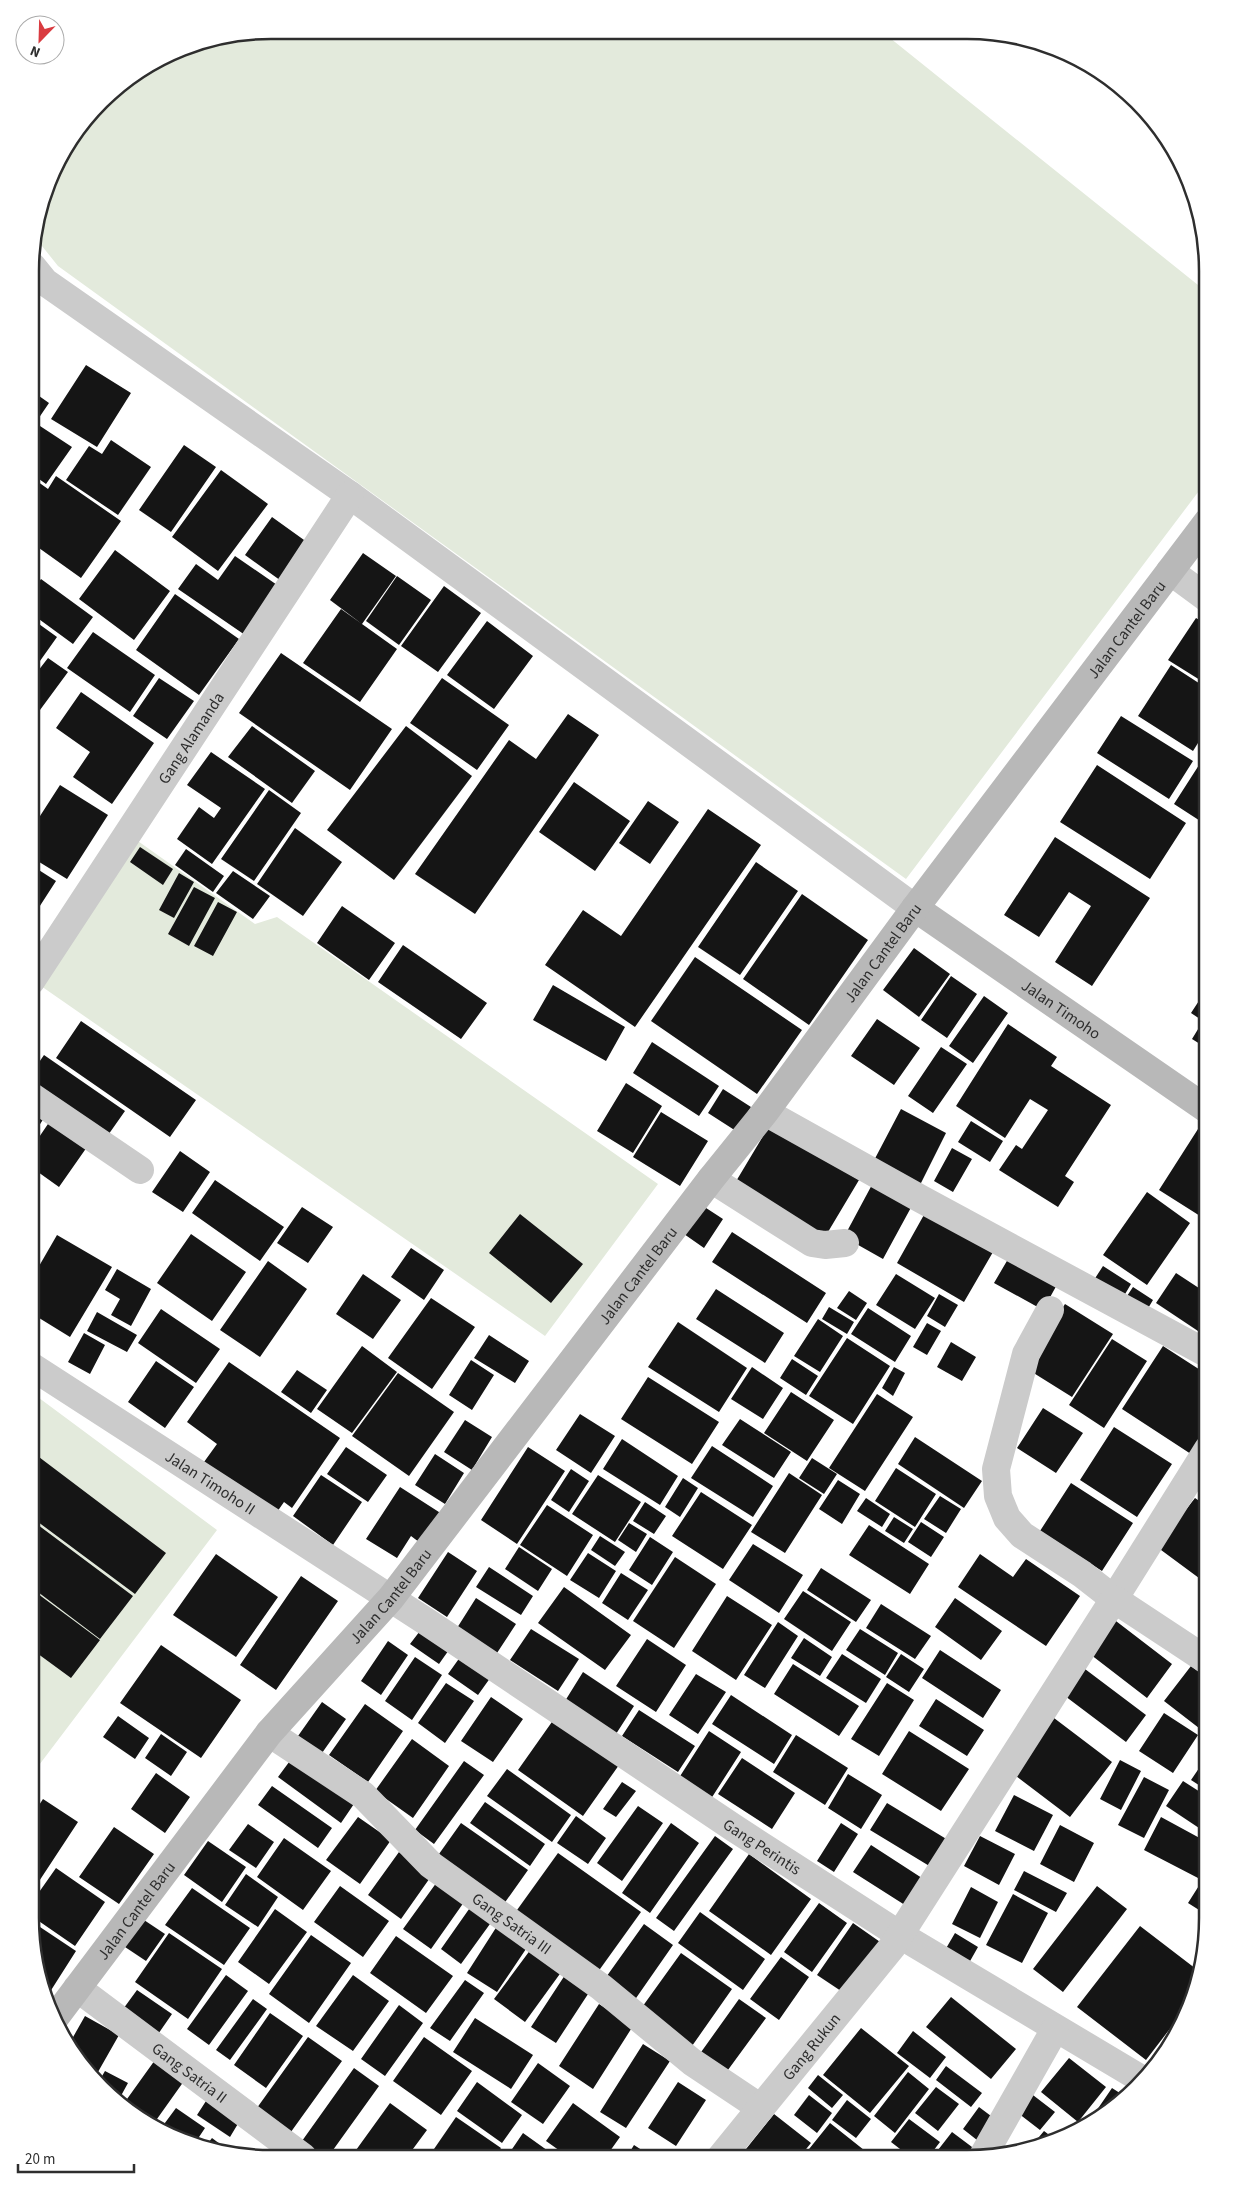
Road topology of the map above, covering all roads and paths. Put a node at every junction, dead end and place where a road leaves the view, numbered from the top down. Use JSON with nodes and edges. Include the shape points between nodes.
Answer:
{"nodes":[{"id":1,"x":39,"y":284,"type":"edge"},
{"id":2,"x":350,"y":495,"type":"junction"},
{"id":3,"x":1199,"y":533,"type":"edge"},
{"id":4,"x":1170,"y":571,"type":"junction"},
{"id":5,"x":1199,"y":592,"type":"edge"},
{"id":6,"x":915,"y":908,"type":"junction"},
{"id":7,"x":39,"y":969,"type":"edge"},
{"id":8,"x":39,"y":1101,"type":"edge"},
{"id":9,"x":1199,"y":1104,"type":"edge"},
{"id":10,"x":766,"y":1112,"type":"junction"},
{"id":11,"x":140,"y":1170,"type":"dead end"},
{"id":12,"x":711,"y":1179,"type":"junction"},
{"id":13,"x":845,"y":1243,"type":"dead end"},
{"id":14,"x":1050,"y":1310,"type":"dead end"},
{"id":15,"x":1199,"y":1349,"type":"edge"},
{"id":16,"x":39,"y":1371,"type":"edge"},
{"id":17,"x":1199,"y":1463,"type":"edge"},
{"id":18,"x":391,"y":1598,"type":"junction"},
{"id":19,"x":1114,"y":1599,"type":"junction"},
{"id":20,"x":1199,"y":1655,"type":"edge"},
{"id":21,"x":269,"y":1734,"type":"junction"},
{"id":22,"x":900,"y":1935,"type":"junction"},
{"id":23,"x":77,"y":1988,"type":"junction"},
{"id":24,"x":59,"y":2013,"type":"edge"},
{"id":25,"x":1055,"y":2029,"type":"junction"},
{"id":26,"x":1137,"y":2076,"type":"edge"},
{"id":27,"x":761,"y":2108,"type":"junction"},
{"id":28,"x":987,"y":2149,"type":"edge"},
{"id":29,"x":294,"y":2150,"type":"edge"},
{"id":30,"x":727,"y":2150,"type":"edge"}],
"edges":[{"from":1,"to":2,"type":"street"},
{"from":2,"to":6,"type":"street"},
{"from":2,"to":7,"type":"street","name":"Gang Alamanda"},
{"from":3,"to":4,"type":"street","name":"Jalan Cantel Baru"},
{"from":4,"to":5,"type":"street"},
{"from":4,"to":6,"type":"street","name":"Jalan Cantel Baru"},
{"from":6,"to":9,"type":"street","name":"Jalan Timoho"},
{"from":6,"to":10,"type":"street","name":"Jalan Cantel Baru"},
{"from":8,"to":11,"type":"street"},
{"from":10,"to":12,"type":"street","name":"Jalan Cantel Baru"},
{"from":10,"to":15,"type":"street","via":[[921,1200]]},
{"from":12,"to":13,"type":"street","via":[[812,1243]]},
{"from":12,"to":18,"type":"street","name":"Jalan Cantel Baru"},
{"from":14,"to":19,"type":"street","via":[[1026,1354],[996,1469],[998,1496],[1007,1518],[1022,1534]]},
{"from":16,"to":18,"type":"street","name":"Jalan Timoho II"},
{"from":17,"to":19,"type":"street","name":"Gang Rukun"},
{"from":18,"to":21,"type":"street","name":"Jalan Cantel Baru"},
{"from":18,"to":22,"type":"street","name":"Gang Perintis"},
{"from":19,"to":20,"type":"street"},
{"from":19,"to":22,"type":"street","name":"Gang Rukun"},
{"from":21,"to":23,"type":"street","name":"Jalan Cantel Baru"},
{"from":21,"to":27,"type":"street","name":"Gang Satria III","via":[[363,1795],[431,1864],[594,1982],[692,2062]]},
{"from":22,"to":25,"type":"street","name":"Gang Perintis"},
{"from":22,"to":27,"type":"street","name":"Gang Rukun"},
{"from":23,"to":24,"type":"street","name":"Jalan Cantel Baru"},
{"from":23,"to":29,"type":"street","name":"Gang Satria II"},
{"from":25,"to":26,"type":"street","name":"Gang Perintis"},
{"from":25,"to":28,"type":"street"},
{"from":27,"to":30,"type":"street","name":"Gang Rukun"}]}
